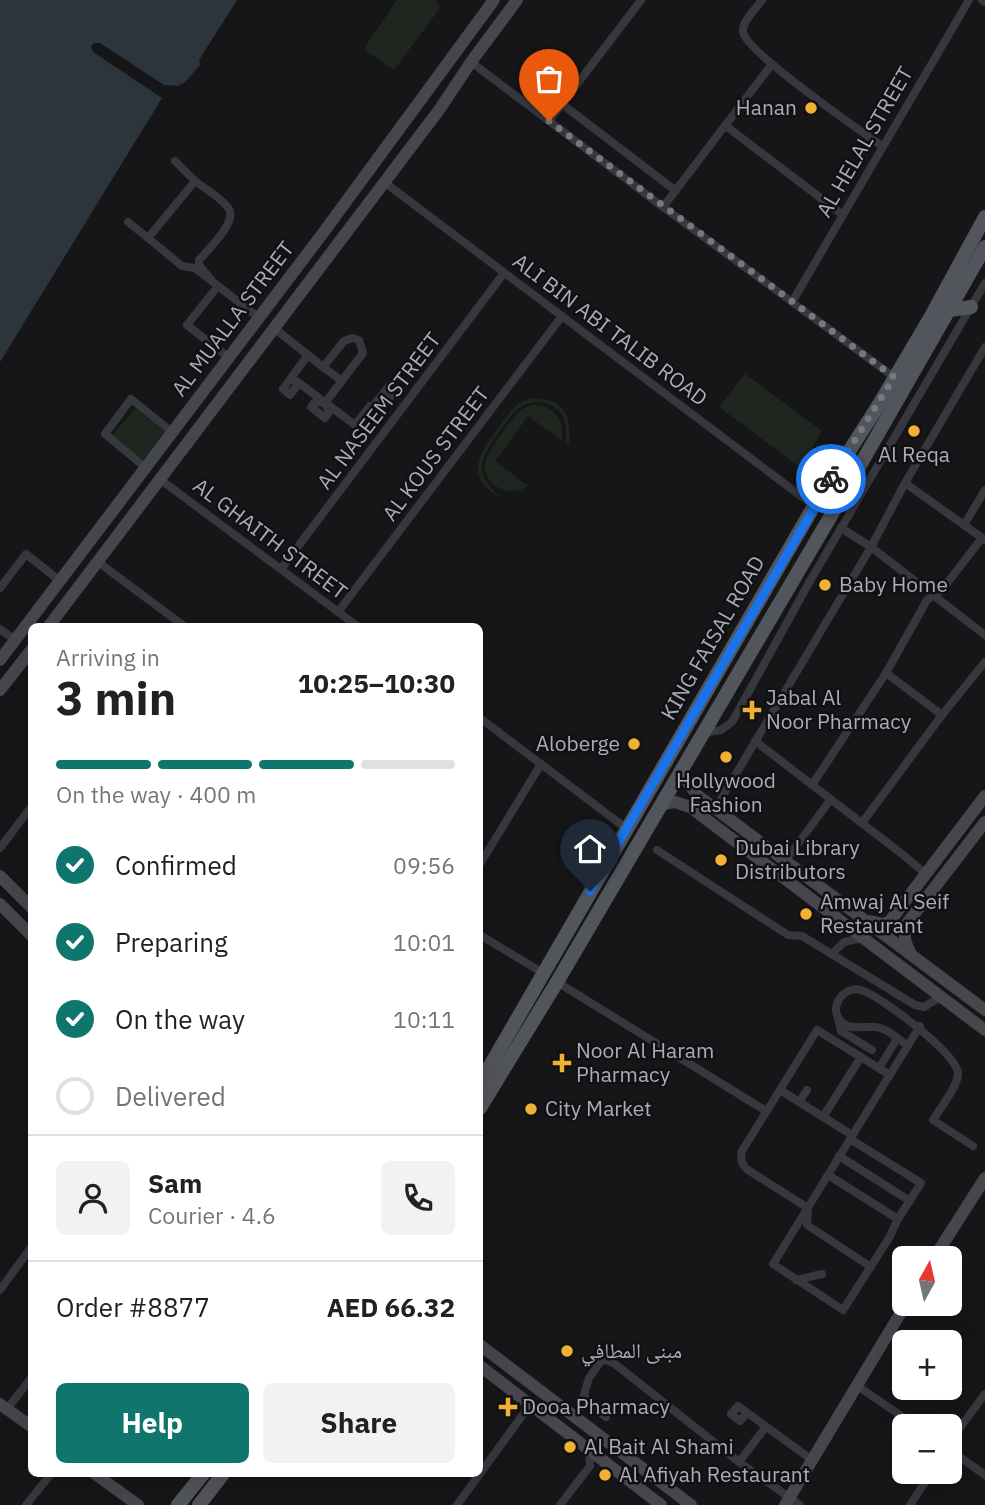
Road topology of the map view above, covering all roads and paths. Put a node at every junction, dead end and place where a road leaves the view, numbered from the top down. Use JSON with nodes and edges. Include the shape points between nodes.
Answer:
{"nodes":[{"id":1,"x":494,"y":0,"type":"edge"},
{"id":2,"x":641,"y":0,"type":"edge"},
{"id":3,"x":762,"y":0,"type":"edge"},
{"id":4,"x":969,"y":0,"type":"edge"},
{"id":5,"x":513,"y":3,"type":"edge"},
{"id":6,"x":471,"y":62,"type":"junction"},
{"id":7,"x":772,"y":65,"type":"junction"},
{"id":8,"x":562,"y":104,"type":"junction"},
{"id":9,"x":549,"y":121,"type":"junction"},
{"id":10,"x":726,"y":126,"type":"junction"},
{"id":11,"x":883,"y":146,"type":"junction"},
{"id":12,"x":175,"y":161,"type":"dead end"},
{"id":13,"x":369,"y":170,"type":"junction"},
{"id":14,"x":195,"y":181,"type":"junction"},
{"id":15,"x":384,"y":182,"type":"junction"},
{"id":16,"x":676,"y":191,"type":"junction"},
{"id":17,"x":663,"y":207,"type":"junction"},
{"id":18,"x":843,"y":215,"type":"junction"},
{"id":19,"x":985,"y":217,"type":"edge"},
{"id":20,"x":128,"y":222,"type":"dead end"},
{"id":21,"x":148,"y":238,"type":"junction"},
{"id":22,"x":985,"y":247,"type":"edge"},
{"id":23,"x":327,"y":258,"type":"junction"},
{"id":24,"x":504,"y":273,"type":"junction"},
{"id":25,"x":985,"y":283,"type":"edge"},
{"id":26,"x":215,"y":284,"type":"junction"},
{"id":27,"x":792,"y":302,"type":"junction"},
{"id":28,"x":978,"y":302,"type":"edge"},
{"id":29,"x":950,"y":310,"type":"junction"},
{"id":30,"x":562,"y":316,"type":"junction"},
{"id":31,"x":258,"y":317,"type":"junction"},
{"id":32,"x":274,"y":328,"type":"junction"},
{"id":33,"x":985,"y":347,"type":"edge"},
{"id":34,"x":308,"y":355,"type":"junction"},
{"id":35,"x":228,"y":357,"type":"junction"},
{"id":36,"x":323,"y":367,"type":"junction"},
{"id":37,"x":894,"y":377,"type":"junction"},
{"id":38,"x":342,"y":381,"type":"junction"},
{"id":39,"x":325,"y":403,"type":"junction"},
{"id":40,"x":373,"y":407,"type":"dead end"},
{"id":41,"x":172,"y":432,"type":"junction"},
{"id":42,"x":146,"y":468,"type":"junction"},
{"id":43,"x":161,"y":480,"type":"junction"},
{"id":44,"x":905,"y":483,"type":"junction"},
{"id":45,"x":985,"y":490,"type":"edge"},
{"id":46,"x":839,"y":502,"type":"junction"},
{"id":47,"x":814,"y":506,"type":"junction"},
{"id":48,"x":964,"y":525,"type":"junction"},
{"id":49,"x":841,"y":528,"type":"junction"},
{"id":50,"x":984,"y":539,"type":"edge"},
{"id":51,"x":871,"y":547,"type":"junction"},
{"id":52,"x":99,"y":562,"type":"junction"},
{"id":53,"x":281,"y":569,"type":"junction"},
{"id":54,"x":60,"y":581,"type":"junction"},
{"id":55,"x":0,"y":588,"type":"edge"},
{"id":56,"x":933,"y":595,"type":"junction"},
{"id":57,"x":338,"y":612,"type":"junction"},
{"id":58,"x":51,"y":623,"type":"edge"},
{"id":59,"x":172,"y":623,"type":"edge"},
{"id":60,"x":353,"y":623,"type":"edge"},
{"id":61,"x":0,"y":629,"type":"edge"},
{"id":62,"x":985,"y":635,"type":"edge"},
{"id":63,"x":15,"y":640,"type":"junction"},
{"id":64,"x":28,"y":654,"type":"edge"},
{"id":65,"x":0,"y":660,"type":"edge"},
{"id":66,"x":985,"y":662,"type":"edge"},
{"id":67,"x":886,"y":673,"type":"junction"},
{"id":68,"x":0,"y":690,"type":"edge"},
{"id":69,"x":942,"y":715,"type":"junction"},
{"id":70,"x":483,"y":720,"type":"edge"},
{"id":71,"x":703,"y":733,"type":"junction"},
{"id":72,"x":755,"y":741,"type":"junction"},
{"id":73,"x":541,"y":764,"type":"junction"},
{"id":74,"x":682,"y":768,"type":"junction"},
{"id":75,"x":812,"y":785,"type":"junction"},
{"id":76,"x":985,"y":796,"type":"edge"},
{"id":77,"x":831,"y":799,"type":"junction"},
{"id":78,"x":660,"y":805,"type":"junction"},
{"id":79,"x":715,"y":809,"type":"junction"},
{"id":80,"x":28,"y":811,"type":"edge"},
{"id":81,"x":985,"y":822,"type":"edge"},
{"id":82,"x":862,"y":823,"type":"junction"},
{"id":83,"x":626,"y":829,"type":"junction"},
{"id":84,"x":981,"y":835,"type":"edge"},
{"id":85,"x":766,"y":845,"type":"junction"},
{"id":86,"x":0,"y":848,"type":"edge"},
{"id":87,"x":483,"y":849,"type":"edge"},
{"id":88,"x":657,"y":850,"type":"dead end"},
{"id":89,"x":487,"y":852,"type":"junction"},
{"id":90,"x":757,"y":858,"type":"junction"},
{"id":91,"x":483,"y":859,"type":"edge"},
{"id":92,"x":786,"y":860,"type":"junction"},
{"id":93,"x":926,"y":874,"type":"junction"},
{"id":94,"x":0,"y":876,"type":"edge"},
{"id":95,"x":0,"y":904,"type":"edge"},
{"id":96,"x":28,"y":904,"type":"edge"},
{"id":97,"x":868,"y":921,"type":"junction"},
{"id":98,"x":842,"y":923,"type":"junction"},
{"id":99,"x":28,"y":932,"type":"edge"},
{"id":100,"x":483,"y":937,"type":"edge"},
{"id":101,"x":862,"y":938,"type":"junction"},
{"id":102,"x":839,"y":946,"type":"junction"},
{"id":103,"x":832,"y":954,"type":"junction"},
{"id":104,"x":911,"y":954,"type":"junction"},
{"id":105,"x":542,"y":973,"type":"junction"},
{"id":106,"x":557,"y":982,"type":"junction"},
{"id":107,"x":940,"y":997,"type":"junction"},
{"id":108,"x":985,"y":1010,"type":"edge"},
{"id":109,"x":838,"y":1018,"type":"junction"},
{"id":110,"x":920,"y":1027,"type":"junction"},
{"id":111,"x":985,"y":1030,"type":"edge"},
{"id":112,"x":897,"y":1039,"type":"junction"},
{"id":113,"x":908,"y":1046,"type":"junction"},
{"id":114,"x":872,"y":1050,"type":"dead end"},
{"id":115,"x":861,"y":1057,"type":"junction"},
{"id":116,"x":879,"y":1068,"type":"junction"},
{"id":117,"x":890,"y":1075,"type":"junction"},
{"id":118,"x":483,"y":1078,"type":"edge"},
{"id":119,"x":780,"y":1090,"type":"junction"},
{"id":120,"x":807,"y":1090,"type":"dead end"},
{"id":121,"x":799,"y":1102,"type":"junction"},
{"id":122,"x":483,"y":1103,"type":"edge"},
{"id":123,"x":766,"y":1111,"type":"junction"},
{"id":124,"x":823,"y":1117,"type":"junction"},
{"id":125,"x":851,"y":1137,"type":"junction"},
{"id":126,"x":973,"y":1146,"type":"dead end"},
{"id":127,"x":839,"y":1156,"type":"junction"},
{"id":128,"x":828,"y":1175,"type":"junction"},
{"id":129,"x":985,"y":1178,"type":"edge"},
{"id":130,"x":910,"y":1201,"type":"junction"},
{"id":131,"x":808,"y":1208,"type":"junction"},
{"id":132,"x":898,"y":1219,"type":"junction"},
{"id":133,"x":942,"y":1246,"type":"edge"},
{"id":134,"x":28,"y":1252,"type":"edge"},
{"id":135,"x":871,"y":1267,"type":"junction"},
{"id":136,"x":822,"y":1274,"type":"dead end"},
{"id":137,"x":796,"y":1280,"type":"junction"},
{"id":138,"x":0,"y":1290,"type":"edge"},
{"id":139,"x":899,"y":1316,"type":"edge"},
{"id":140,"x":483,"y":1347,"type":"edge"},
{"id":141,"x":483,"y":1368,"type":"edge"},
{"id":142,"x":28,"y":1381,"type":"edge"},
{"id":143,"x":856,"y":1385,"type":"junction"},
{"id":144,"x":538,"y":1389,"type":"junction"},
{"id":145,"x":985,"y":1394,"type":"edge"},
{"id":146,"x":529,"y":1404,"type":"junction"},
{"id":147,"x":4,"y":1406,"type":"edge"},
{"id":148,"x":747,"y":1413,"type":"dead end"},
{"id":149,"x":898,"y":1414,"type":"edge"},
{"id":150,"x":606,"y":1417,"type":"dead end"},
{"id":151,"x":28,"y":1424,"type":"edge"},
{"id":152,"x":962,"y":1425,"type":"edge"},
{"id":153,"x":765,"y":1428,"type":"junction"},
{"id":154,"x":589,"y":1450,"type":"junction"},
{"id":155,"x":962,"y":1459,"type":"edge"},
{"id":156,"x":812,"y":1460,"type":"junction"},
{"id":157,"x":739,"y":1462,"type":"junction"},
{"id":158,"x":590,"y":1466,"type":"junction"},
{"id":159,"x":610,"y":1467,"type":"junction"},
{"id":160,"x":483,"y":1469,"type":"edge"},
{"id":161,"x":985,"y":1475,"type":"edge"},
{"id":162,"x":49,"y":1477,"type":"edge"},
{"id":163,"x":99,"y":1477,"type":"edge"},
{"id":164,"x":201,"y":1477,"type":"edge"},
{"id":165,"x":221,"y":1477,"type":"edge"},
{"id":166,"x":477,"y":1477,"type":"edge"},
{"id":167,"x":924,"y":1484,"type":"edge"},
{"id":168,"x":792,"y":1502,"type":"edge"},
{"id":169,"x":656,"y":1503,"type":"edge"},
{"id":170,"x":26,"y":1505,"type":"edge"},
{"id":171,"x":138,"y":1505,"type":"edge"},
{"id":172,"x":178,"y":1505,"type":"edge"},
{"id":173,"x":199,"y":1505,"type":"edge"},
{"id":174,"x":457,"y":1505,"type":"edge"},
{"id":175,"x":560,"y":1505,"type":"edge"},
{"id":176,"x":691,"y":1505,"type":"edge"},
{"id":177,"x":910,"y":1505,"type":"edge"}],
"edges":[{"from":1,"to":13,"type":"street","name":"AL MUALLA STREET"},
{"from":2,"to":8,"type":"street"},
{"from":3,"to":7,"type":"street","via":[[743,33]]},
{"from":4,"to":11,"type":"street","name":"AL HELAL STREET"},
{"from":5,"to":6,"type":"street","name":"AL MUALLA STREET"},
{"from":6,"to":9,"type":"street"},
{"from":6,"to":15,"type":"street","name":"AL MUALLA STREET"},
{"from":7,"to":10,"type":"street"},
{"from":7,"to":11,"type":"street"},
{"from":8,"to":9,"type":"street"},
{"from":8,"to":16,"type":"street"},
{"from":9,"to":17,"type":"street"},
{"from":10,"to":16,"type":"street"},
{"from":10,"to":18,"type":"street"},
{"from":11,"to":18,"type":"street","name":"AL HELAL STREET"},
{"from":12,"to":14,"type":"street"},
{"from":13,"to":23,"type":"street","via":[[316,248],[317,258]]},
{"from":13,"to":31,"type":"street","name":"AL MUALLA STREET"},
{"from":14,"to":21,"type":"street"},
{"from":14,"to":26,"type":"street","via":[[229,209],[231,216],[200,260]]},
{"from":15,"to":23,"type":"street","name":"AL MUALLA STREET"},
{"from":15,"to":24,"type":"street","name":"ALI BIN ABI TALIB ROAD"},
{"from":16,"to":17,"type":"street"},
{"from":17,"to":27,"type":"street"},
{"from":18,"to":27,"type":"street","name":"AL HELAL STREET"},
{"from":19,"to":37,"type":"main road","name":"KING FAISAL ROAD"},
{"from":20,"to":21,"type":"street"},
{"from":21,"to":26,"type":"street"},
{"from":22,"to":29,"type":"main road","name":"KING FAISAL ROAD"},
{"from":23,"to":32,"type":"street","name":"AL MUALLA STREET"},
{"from":24,"to":30,"type":"street","name":"ALI BIN ABI TALIB ROAD"},
{"from":24,"to":53,"type":"street","name":"AL NASEEM STREET"},
{"from":25,"to":28,"type":"street"},
{"from":26,"to":31,"type":"street"},
{"from":26,"to":35,"type":"street","via":[[187,325]]},
{"from":27,"to":37,"type":"street"},
{"from":28,"to":29,"type":"main road"},
{"from":28,"to":49,"type":"street"},
{"from":29,"to":46,"type":"main road","name":"KING FAISAL ROAD"},
{"from":30,"to":47,"type":"street","name":"ALI BIN ABI TALIB ROAD"},
{"from":30,"to":57,"type":"street","name":"AL KOUS STREET"},
{"from":31,"to":32,"type":"street"},
{"from":31,"to":35,"type":"street","name":"AL MUALLA STREET"},
{"from":32,"to":34,"type":"street"},
{"from":32,"to":43,"type":"street","name":"AL MUALLA STREET"},
{"from":33,"to":44,"type":"street"},
{"from":34,"to":36,"type":"street"},
{"from":34,"to":39,"type":"street","via":[[295,381]]},
{"from":35,"to":41,"type":"street","name":"AL MUALLA STREET"},
{"from":36,"to":38,"type":"street"},
{"from":36,"to":38,"type":"street","via":[[344,341],[359,340],[363,353]]},
{"from":37,"to":46,"type":"main road","via":[[899,387],[855,463]]},
{"from":37,"to":47,"type":"main road","name":"KING FAISAL ROAD"},
{"from":38,"to":39,"type":"street"},
{"from":39,"to":40,"type":"street","via":[[355,425]]},
{"from":41,"to":42,"type":"street","name":"AL MUALLA STREET"},
{"from":41,"to":42,"type":"street","via":[[131,399],[105,434]]},
{"from":42,"to":54,"type":"street","name":"AL MUALLA STREET"},
{"from":43,"to":52,"type":"street","name":"AL MUALLA STREET"},
{"from":43,"to":53,"type":"street","name":"AL GHAITH STREET"},
{"from":44,"to":48,"type":"street"},
{"from":44,"to":51,"type":"street"},
{"from":45,"to":48,"type":"street"},
{"from":46,"to":71,"type":"main road","name":"KING FAISAL ROAD"},
{"from":47,"to":83,"type":"main road","name":"KING FAISAL ROAD"},
{"from":48,"to":50,"type":"street"},
{"from":49,"to":51,"type":"street"},
{"from":49,"to":71,"type":"street","via":[[732,722],[721,730]]},
{"from":50,"to":56,"type":"street"},
{"from":51,"to":56,"type":"street"},
{"from":51,"to":72,"type":"street"},
{"from":52,"to":58,"type":"street","name":"AL MUALLA STREET"},
{"from":52,"to":59,"type":"street"},
{"from":53,"to":57,"type":"street","name":"AL GHAITH STREET"},
{"from":54,"to":55,"type":"street","via":[[26,554]]},
{"from":54,"to":63,"type":"street","name":"AL MUALLA STREET"},
{"from":56,"to":62,"type":"street"},
{"from":56,"to":67,"type":"street"},
{"from":57,"to":60,"type":"street","name":"AL GHAITH STREET"},
{"from":61,"to":63,"type":"street"},
{"from":63,"to":65,"type":"street","name":"AL MUALLA STREET"},
{"from":64,"to":68,"type":"street"},
{"from":66,"to":69,"type":"street"},
{"from":67,"to":69,"type":"street"},
{"from":67,"to":75,"type":"street"},
{"from":69,"to":82,"type":"street"},
{"from":70,"to":73,"type":"street"},
{"from":71,"to":74,"type":"main road","name":"KING FAISAL ROAD"},
{"from":72,"to":75,"type":"street"},
{"from":72,"to":79,"type":"street"},
{"from":73,"to":83,"type":"street"},
{"from":73,"to":89,"type":"street"},
{"from":74,"to":78,"type":"main road","name":"KING FAISAL ROAD"},
{"from":74,"to":79,"type":"street","via":[[693,791]]},
{"from":75,"to":77,"type":"street"},
{"from":76,"to":93,"type":"street"},
{"from":77,"to":82,"type":"street"},
{"from":77,"to":92,"type":"street"},
{"from":78,"to":90,"type":"street","via":[[685,805]]},
{"from":78,"to":106,"type":"main road","name":"KING FAISAL ROAD"},
{"from":79,"to":85,"type":"street"},
{"from":80,"to":86,"type":"street"},
{"from":81,"to":84,"type":"street"},
{"from":82,"to":93,"type":"street"},
{"from":83,"to":105,"type":"main road","name":"KING FAISAL ROAD"},
{"from":84,"to":104,"type":"street","via":[[908,922],[904,934]]},
{"from":85,"to":90,"type":"street","via":[[759,848]]},
{"from":85,"to":92,"type":"street"},
{"from":87,"to":89,"type":"street"},
{"from":88,"to":103,"type":"street","via":[[788,934],[802,936]]},
{"from":89,"to":91,"type":"street"},
{"from":90,"to":98,"type":"street"},
{"from":92,"to":97,"type":"street"},
{"from":93,"to":97,"type":"street","via":[[890,921]]},
{"from":94,"to":96,"type":"street"},
{"from":95,"to":99,"type":"street"},
{"from":97,"to":104,"type":"street"},
{"from":98,"to":101,"type":"street"},
{"from":98,"to":102,"type":"street"},
{"from":100,"to":105,"type":"street"},
{"from":101,"to":102,"type":"street"},
{"from":101,"to":107,"type":"street"},
{"from":102,"to":103,"type":"street"},
{"from":103,"to":107,"type":"street","via":[[915,1005],[923,1007]]},
{"from":104,"to":108,"type":"street"},
{"from":105,"to":118,"type":"main road","name":"KING FAISAL ROAD"},
{"from":106,"to":122,"type":"main road","name":"KING FAISAL ROAD"},
{"from":106,"to":123,"type":"street"},
{"from":107,"to":111,"type":"street"},
{"from":109,"to":110,"type":"street","via":[[835,1007],[839,997],[849,990],[861,990]]},
{"from":109,"to":112,"type":"street","via":[[855,1028],[877,1027]]},
{"from":109,"to":114,"type":"street","via":[[841,1031]]},
{"from":110,"to":113,"type":"street"},
{"from":110,"to":126,"type":"street","via":[[958,1071],[933,1120]]},
{"from":112,"to":113,"type":"street"},
{"from":112,"to":116,"type":"street"},
{"from":113,"to":117,"type":"street"},
{"from":115,"to":116,"type":"street"},
{"from":115,"to":119,"type":"street","via":[[817,1030]]},
{"from":115,"to":124,"type":"street"},
{"from":116,"to":117,"type":"street"},
{"from":117,"to":125,"type":"street"},
{"from":119,"to":121,"type":"street"},
{"from":119,"to":123,"type":"street"},
{"from":120,"to":121,"type":"street"},
{"from":121,"to":124,"type":"street"},
{"from":123,"to":131,"type":"street","via":[[742,1150],[742,1164]]},
{"from":124,"to":125,"type":"street"},
{"from":125,"to":127,"type":"street"},
{"from":125,"to":130,"type":"street","via":[[921,1183]]},
{"from":127,"to":128,"type":"street"},
{"from":127,"to":130,"type":"street"},
{"from":128,"to":131,"type":"street"},
{"from":128,"to":132,"type":"street"},
{"from":129,"to":133,"type":"street"},
{"from":130,"to":132,"type":"street"},
{"from":131,"to":135,"type":"street","via":[[807,1225]]},
{"from":131,"to":137,"type":"street","via":[[773,1264]]},
{"from":132,"to":135,"type":"street"},
{"from":134,"to":138,"type":"street"},
{"from":135,"to":137,"type":"street","via":[[843,1310]]},
{"from":136,"to":137,"type":"street"},
{"from":139,"to":143,"type":"street"},
{"from":140,"to":144,"type":"street"},
{"from":141,"to":146,"type":"street"},
{"from":142,"to":147,"type":"street"},
{"from":143,"to":149,"type":"street"},
{"from":143,"to":156,"type":"street"},
{"from":144,"to":146,"type":"street"},
{"from":144,"to":176,"type":"street"},
{"from":145,"to":152,"type":"street"},
{"from":146,"to":154,"type":"street"},
{"from":146,"to":160,"type":"street"},
{"from":147,"to":151,"type":"street"},
{"from":148,"to":153,"type":"street"},
{"from":150,"to":157,"type":"street","via":[[584,1395],[589,1378],[607,1360]]},
{"from":153,"to":156,"type":"street"},
{"from":153,"to":157,"type":"street"},
{"from":154,"to":158,"type":"street"},
{"from":154,"to":159,"type":"street"},
{"from":155,"to":161,"type":"street"},
{"from":156,"to":168,"type":"street"},
{"from":157,"to":168,"type":"street"},
{"from":158,"to":159,"type":"street"},
{"from":158,"to":175,"type":"street"},
{"from":159,"to":169,"type":"street"},
{"from":162,"to":170,"type":"street"},
{"from":163,"to":171,"type":"street"},
{"from":164,"to":172,"type":"main road"},
{"from":165,"to":173,"type":"main road"},
{"from":166,"to":174,"type":"street"},
{"from":167,"to":177,"type":"street"}]}
